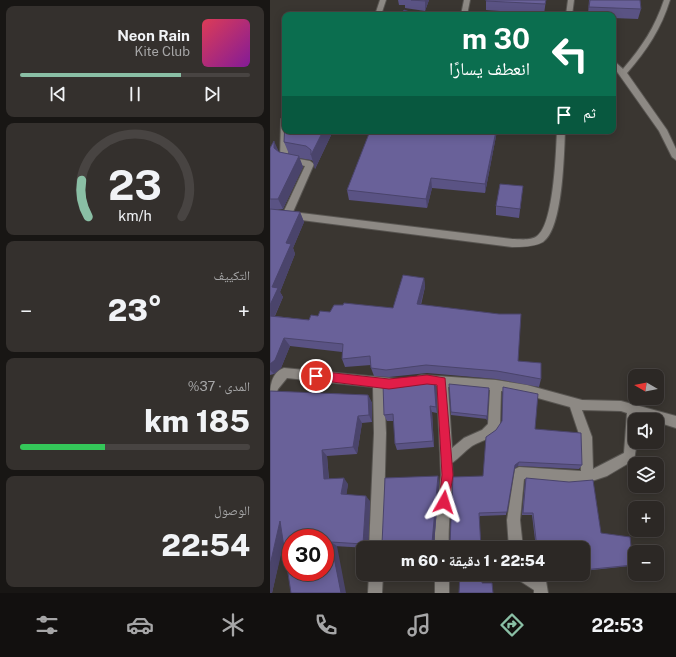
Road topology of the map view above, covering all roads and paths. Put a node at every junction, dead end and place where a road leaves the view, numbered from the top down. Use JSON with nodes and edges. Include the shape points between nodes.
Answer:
{"nodes":[{"id":1,"x":383,"y":0,"type":"edge"},
{"id":2,"x":467,"y":0,"type":"edge"},
{"id":3,"x":571,"y":0,"type":"edge"},
{"id":4,"x":667,"y":0,"type":"edge"},
{"id":5,"x":379,"y":12,"type":"edge"},
{"id":6,"x":465,"y":12,"type":"edge"},
{"id":7,"x":569,"y":12,"type":"edge"},
{"id":8,"x":616,"y":65,"type":"edge"},
{"id":9,"x":623,"y":73,"type":"junction"},
{"id":10,"x":285,"y":134,"type":"edge"},
{"id":11,"x":561,"y":134,"type":"edge"},
{"id":12,"x":676,"y":157,"type":"edge"},
{"id":13,"x":270,"y":213,"type":"edge"},
{"id":14,"x":287,"y":215,"type":"junction"},
{"id":15,"x":442,"y":381,"type":"junction"},
{"id":16,"x":378,"y":383,"type":"junction"},
{"id":17,"x":496,"y":385,"type":"junction"},
{"id":18,"x":270,"y":396,"type":"edge"},
{"id":19,"x":574,"y":403,"type":"junction"},
{"id":20,"x":632,"y":409,"type":"junction"},
{"id":21,"x":676,"y":422,"type":"edge"},
{"id":22,"x":447,"y":460,"type":"junction"},
{"id":23,"x":587,"y":475,"type":"junction"},
{"id":24,"x":376,"y":541,"type":"edge"},
{"id":25,"x":442,"y":541,"type":"edge"},
{"id":26,"x":514,"y":541,"type":"edge"},
{"id":27,"x":376,"y":581,"type":"edge"},
{"id":28,"x":442,"y":581,"type":"edge"},
{"id":29,"x":533,"y":581,"type":"edge"},
{"id":30,"x":375,"y":593,"type":"edge"},
{"id":31,"x":442,"y":593,"type":"edge"},
{"id":32,"x":541,"y":593,"type":"edge"}],
"edges":[{"from":1,"to":5,"type":"street"},
{"from":2,"to":6,"type":"street"},
{"from":3,"to":7,"type":"street"},
{"from":4,"to":9,"type":"street","via":[[656,32]]},
{"from":8,"to":9,"type":"street"},
{"from":9,"to":12,"type":"street","via":[[663,130]]},
{"from":10,"to":14,"type":"street","via":[[284,159],[310,164]]},
{"from":11,"to":14,"type":"street","via":[[553,215],[540,239],[512,243]]},
{"from":13,"to":14,"type":"street"},
{"from":15,"to":16,"type":"street","via":[[427,379]]},
{"from":15,"to":17,"type":"street"},
{"from":15,"to":22,"type":"street"},
{"from":16,"to":18,"type":"street","via":[[284,373]]},
{"from":16,"to":24,"type":"street","via":[[380,433]]},
{"from":17,"to":19,"type":"street","via":[[527,390]]},
{"from":17,"to":22,"type":"street","via":[[494,426],[486,434],[468,442]]},
{"from":19,"to":20,"type":"street"},
{"from":19,"to":23,"type":"street","via":[[586,437]]},
{"from":20,"to":21,"type":"street"},
{"from":20,"to":23,"type":"street","via":[[630,456],[594,475]]},
{"from":22,"to":25,"type":"street"},
{"from":23,"to":26,"type":"street","via":[[519,473]]},
{"from":27,"to":30,"type":"street"},
{"from":28,"to":31,"type":"street"},
{"from":29,"to":32,"type":"street","via":[[541,586]]}]}
